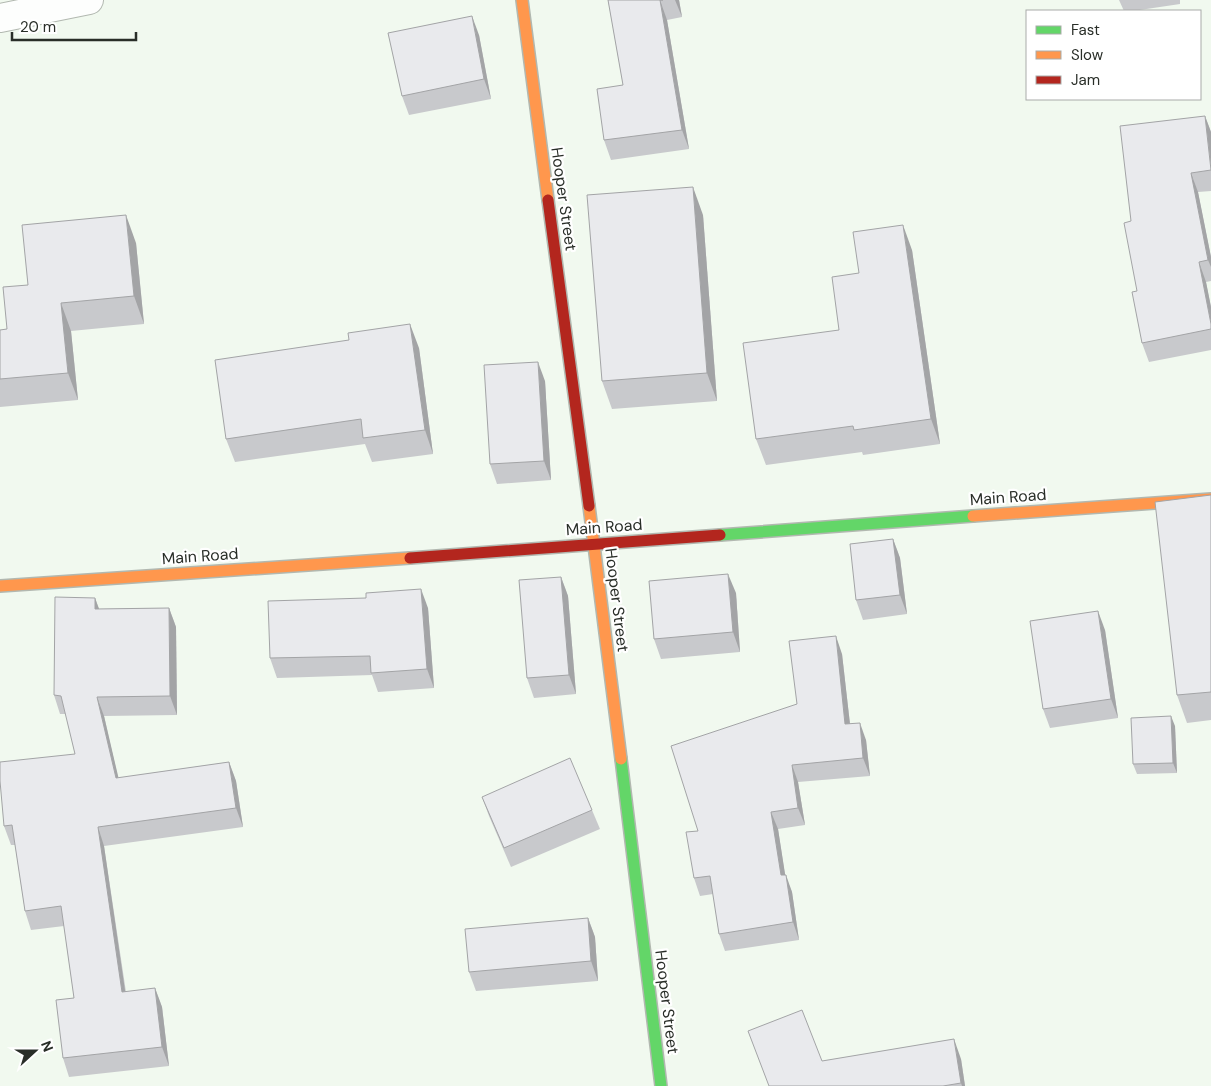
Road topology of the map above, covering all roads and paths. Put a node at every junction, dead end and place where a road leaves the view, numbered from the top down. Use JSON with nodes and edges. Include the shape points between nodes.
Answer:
{"nodes":[{"id":1,"x":89,"y":0,"type":"edge"},
{"id":2,"x":522,"y":0,"type":"edge"},
{"id":3,"x":0,"y":18,"type":"edge"},
{"id":4,"x":1211,"y":499,"type":"edge"},
{"id":5,"x":594,"y":545,"type":"junction"},
{"id":6,"x":0,"y":586,"type":"edge"},
{"id":7,"x":661,"y":1086,"type":"edge"}],
"edges":[{"from":1,"to":3,"type":"street"},
{"from":2,"to":5,"type":"main road","name":"Hooper Street"},
{"from":4,"to":5,"type":"main road","name":"Main Road"},
{"from":5,"to":6,"type":"main road","name":"Main Road"},
{"from":5,"to":7,"type":"main road","name":"Hooper Street"}]}
